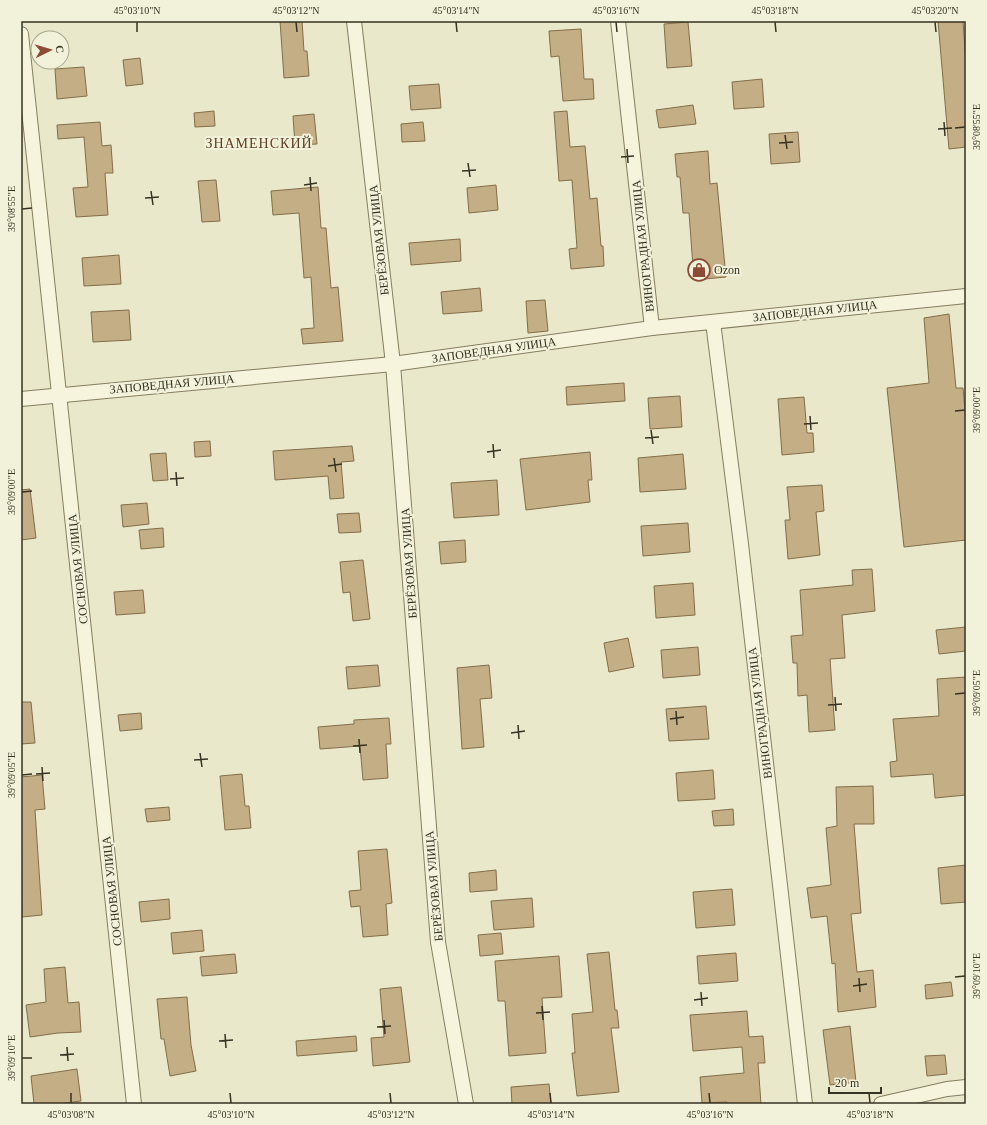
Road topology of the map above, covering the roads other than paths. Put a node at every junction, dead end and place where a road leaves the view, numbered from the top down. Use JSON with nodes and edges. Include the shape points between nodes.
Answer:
{"nodes":[{"id":1,"x":354,"y":21,"type":"edge"},
{"id":2,"x":618,"y":21,"type":"edge"},
{"id":3,"x":21,"y":34,"type":"edge"},
{"id":4,"x":966,"y":296,"type":"edge"},
{"id":5,"x":713,"y":322,"type":"junction"},
{"id":6,"x":652,"y":328,"type":"junction"},
{"id":7,"x":393,"y":364,"type":"junction"},
{"id":8,"x":60,"y":394,"type":"junction"},
{"id":9,"x":21,"y":399,"type":"edge"},
{"id":10,"x":966,"y":1087,"type":"edge"},
{"id":11,"x":134,"y":1104,"type":"edge"},
{"id":12,"x":466,"y":1104,"type":"edge"},
{"id":13,"x":805,"y":1104,"type":"edge"},
{"id":14,"x":880,"y":1104,"type":"edge"}],
"edges":[{"from":1,"to":7,"type":"street","name":"БЕРЁЗОВАЯ УЛИЦА"},
{"from":2,"to":6,"type":"street","name":"ВИНОГРАДНАЯ УЛИЦА"},
{"from":3,"to":8,"type":"street","name":"СОСНОВАЯ УЛИЦА"},
{"from":4,"to":5,"type":"street","name":"ЗАПОВЕДНАЯ УЛИЦА"},
{"from":5,"to":6,"type":"street","name":"ЗАПОВЕДНАЯ УЛИЦА"},
{"from":5,"to":13,"type":"street","name":"ВИНОГРАДНАЯ УЛИЦА"},
{"from":6,"to":7,"type":"street","name":"ЗАПОВЕДНАЯ УЛИЦА"},
{"from":7,"to":8,"type":"street","name":"ЗАПОВЕДНАЯ УЛИЦА"},
{"from":7,"to":12,"type":"street","name":"БЕРЁЗОВАЯ УЛИЦА","via":[[438,942]]},
{"from":8,"to":9,"type":"street","name":"ЗАПОВЕДНАЯ УЛИЦА"},
{"from":8,"to":11,"type":"street","name":"СОСНОВАЯ УЛИЦА"},
{"from":10,"to":14,"type":"street"}]}
